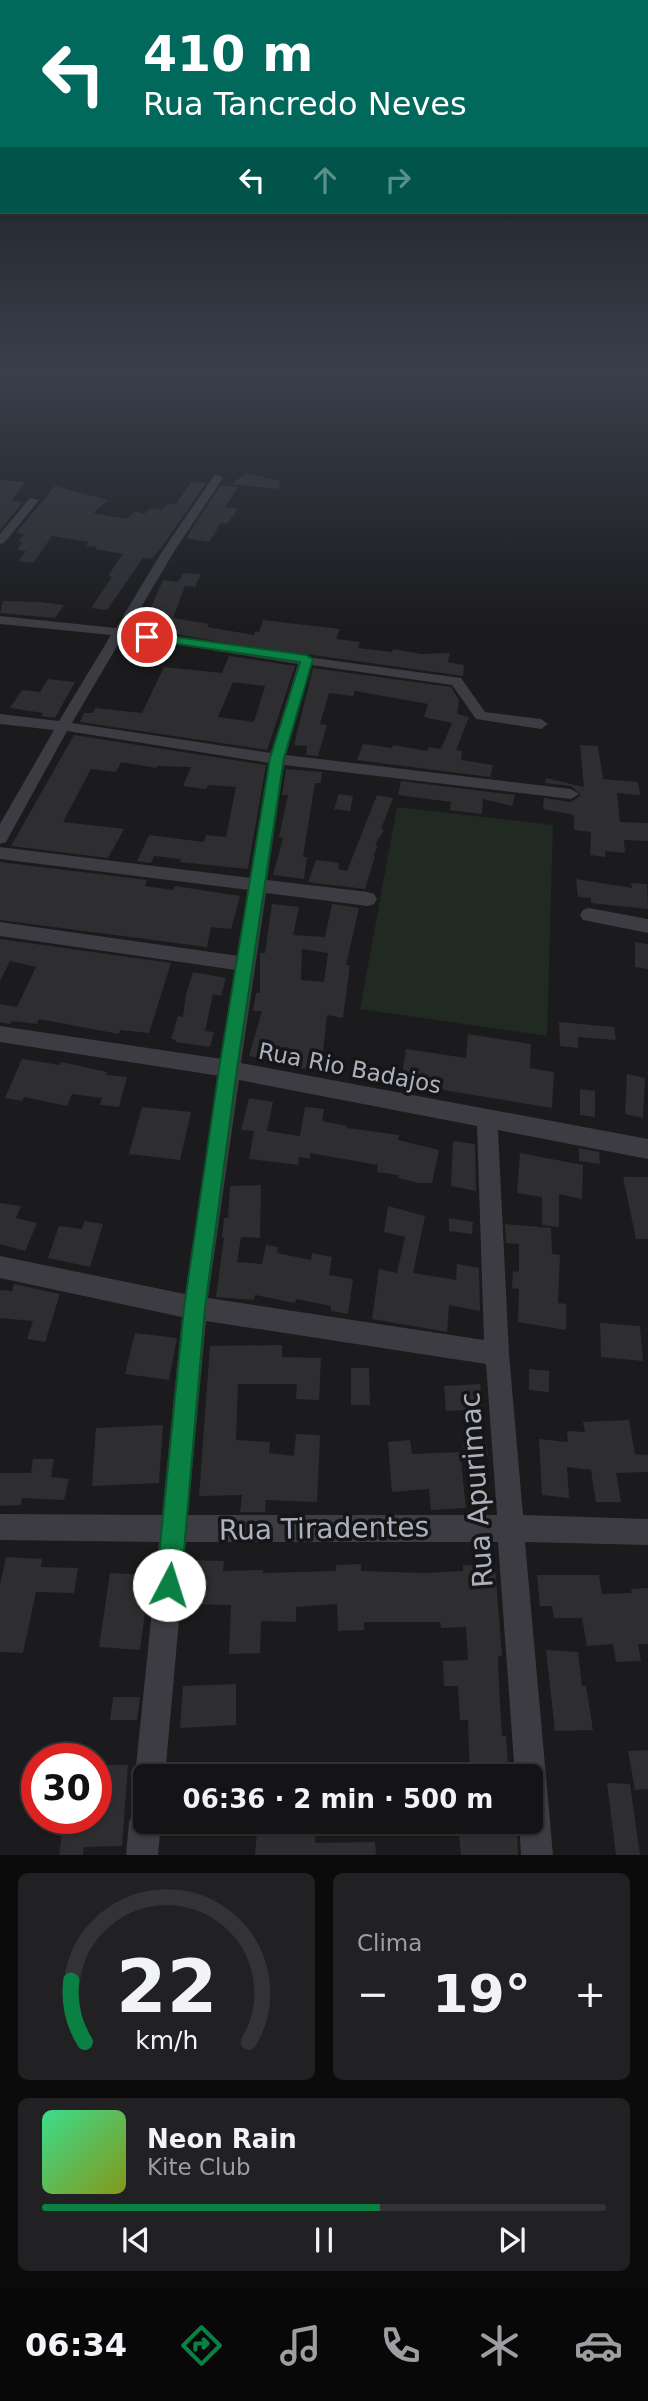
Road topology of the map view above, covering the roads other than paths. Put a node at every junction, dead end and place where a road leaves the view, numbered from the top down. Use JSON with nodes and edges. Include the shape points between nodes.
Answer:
{"nodes":[{"id":1,"x":218,"y":478,"type":"dead end"},
{"id":2,"x":34,"y":500,"type":"dead end"},
{"id":3,"x":0,"y":541,"type":"edge"},
{"id":4,"x":0,"y":620,"type":"edge"},
{"id":5,"x":120,"y":632,"type":"junction"},
{"id":6,"x":306,"y":659,"type":"junction"},
{"id":7,"x":0,"y":719,"type":"edge"},
{"id":8,"x":541,"y":724,"type":"dead end"},
{"id":9,"x":63,"y":726,"type":"junction"},
{"id":10,"x":277,"y":758,"type":"junction"},
{"id":11,"x":571,"y":794,"type":"dead end"},
{"id":12,"x":0,"y":838,"type":"edge"},
{"id":13,"x":0,"y":853,"type":"edge"},
{"id":14,"x":258,"y":886,"type":"junction"},
{"id":15,"x":368,"y":899,"type":"dead end"},
{"id":16,"x":589,"y":915,"type":"dead end"},
{"id":17,"x":648,"y":926,"type":"edge"},
{"id":18,"x":0,"y":929,"type":"edge"},
{"id":19,"x":245,"y":964,"type":"junction"},
{"id":20,"x":0,"y":1034,"type":"edge"},
{"id":21,"x":228,"y":1069,"type":"junction"},
{"id":22,"x":487,"y":1120,"type":"junction"},
{"id":23,"x":648,"y":1149,"type":"edge"},
{"id":24,"x":0,"y":1267,"type":"edge"},
{"id":25,"x":195,"y":1308,"type":"junction"},
{"id":26,"x":497,"y":1354,"type":"junction"},
{"id":27,"x":510,"y":1526,"type":"junction"},
{"id":28,"x":0,"y":1527,"type":"edge"},
{"id":29,"x":174,"y":1530,"type":"junction"},
{"id":30,"x":648,"y":1532,"type":"edge"},
{"id":31,"x":151,"y":1764,"type":"edge"},
{"id":32,"x":144,"y":1834,"type":"edge"},
{"id":33,"x":142,"y":1855,"type":"edge"},
{"id":34,"x":537,"y":1855,"type":"edge"}],
"edges":[{"from":1,"to":5,"type":"street"},
{"from":2,"to":3,"type":"street"},
{"from":4,"to":5,"type":"street"},
{"from":5,"to":6,"type":"street"},
{"from":5,"to":9,"type":"street"},
{"from":6,"to":8,"type":"street","via":[[456,681],[481,716]]},
{"from":6,"to":10,"type":"street"},
{"from":7,"to":9,"type":"street"},
{"from":9,"to":10,"type":"street"},
{"from":9,"to":12,"type":"street"},
{"from":10,"to":11,"type":"street"},
{"from":10,"to":14,"type":"street"},
{"from":13,"to":14,"type":"street"},
{"from":14,"to":15,"type":"street"},
{"from":14,"to":19,"type":"street"},
{"from":16,"to":17,"type":"street"},
{"from":18,"to":19,"type":"street"},
{"from":19,"to":21,"type":"street"},
{"from":20,"to":21,"type":"street","name":"Rua Rio Badajos"},
{"from":21,"to":22,"type":"street","name":"Rua Rio Badajos"},
{"from":21,"to":25,"type":"street"},
{"from":22,"to":23,"type":"street","name":"Rua Rio Badajos"},
{"from":22,"to":26,"type":"street","name":"Rua Apurimac"},
{"from":24,"to":25,"type":"street"},
{"from":25,"to":26,"type":"street"},
{"from":25,"to":29,"type":"street"},
{"from":26,"to":27,"type":"street","name":"Rua Apurimac"},
{"from":27,"to":29,"type":"street","name":"Rua Tiradentes"},
{"from":27,"to":30,"type":"street","name":"Rua Tiradentes"},
{"from":27,"to":34,"type":"street","name":"Rua Apurimac"},
{"from":28,"to":29,"type":"street","name":"Rua Tiradentes"},
{"from":29,"to":31,"type":"street"},
{"from":32,"to":33,"type":"street"}]}
